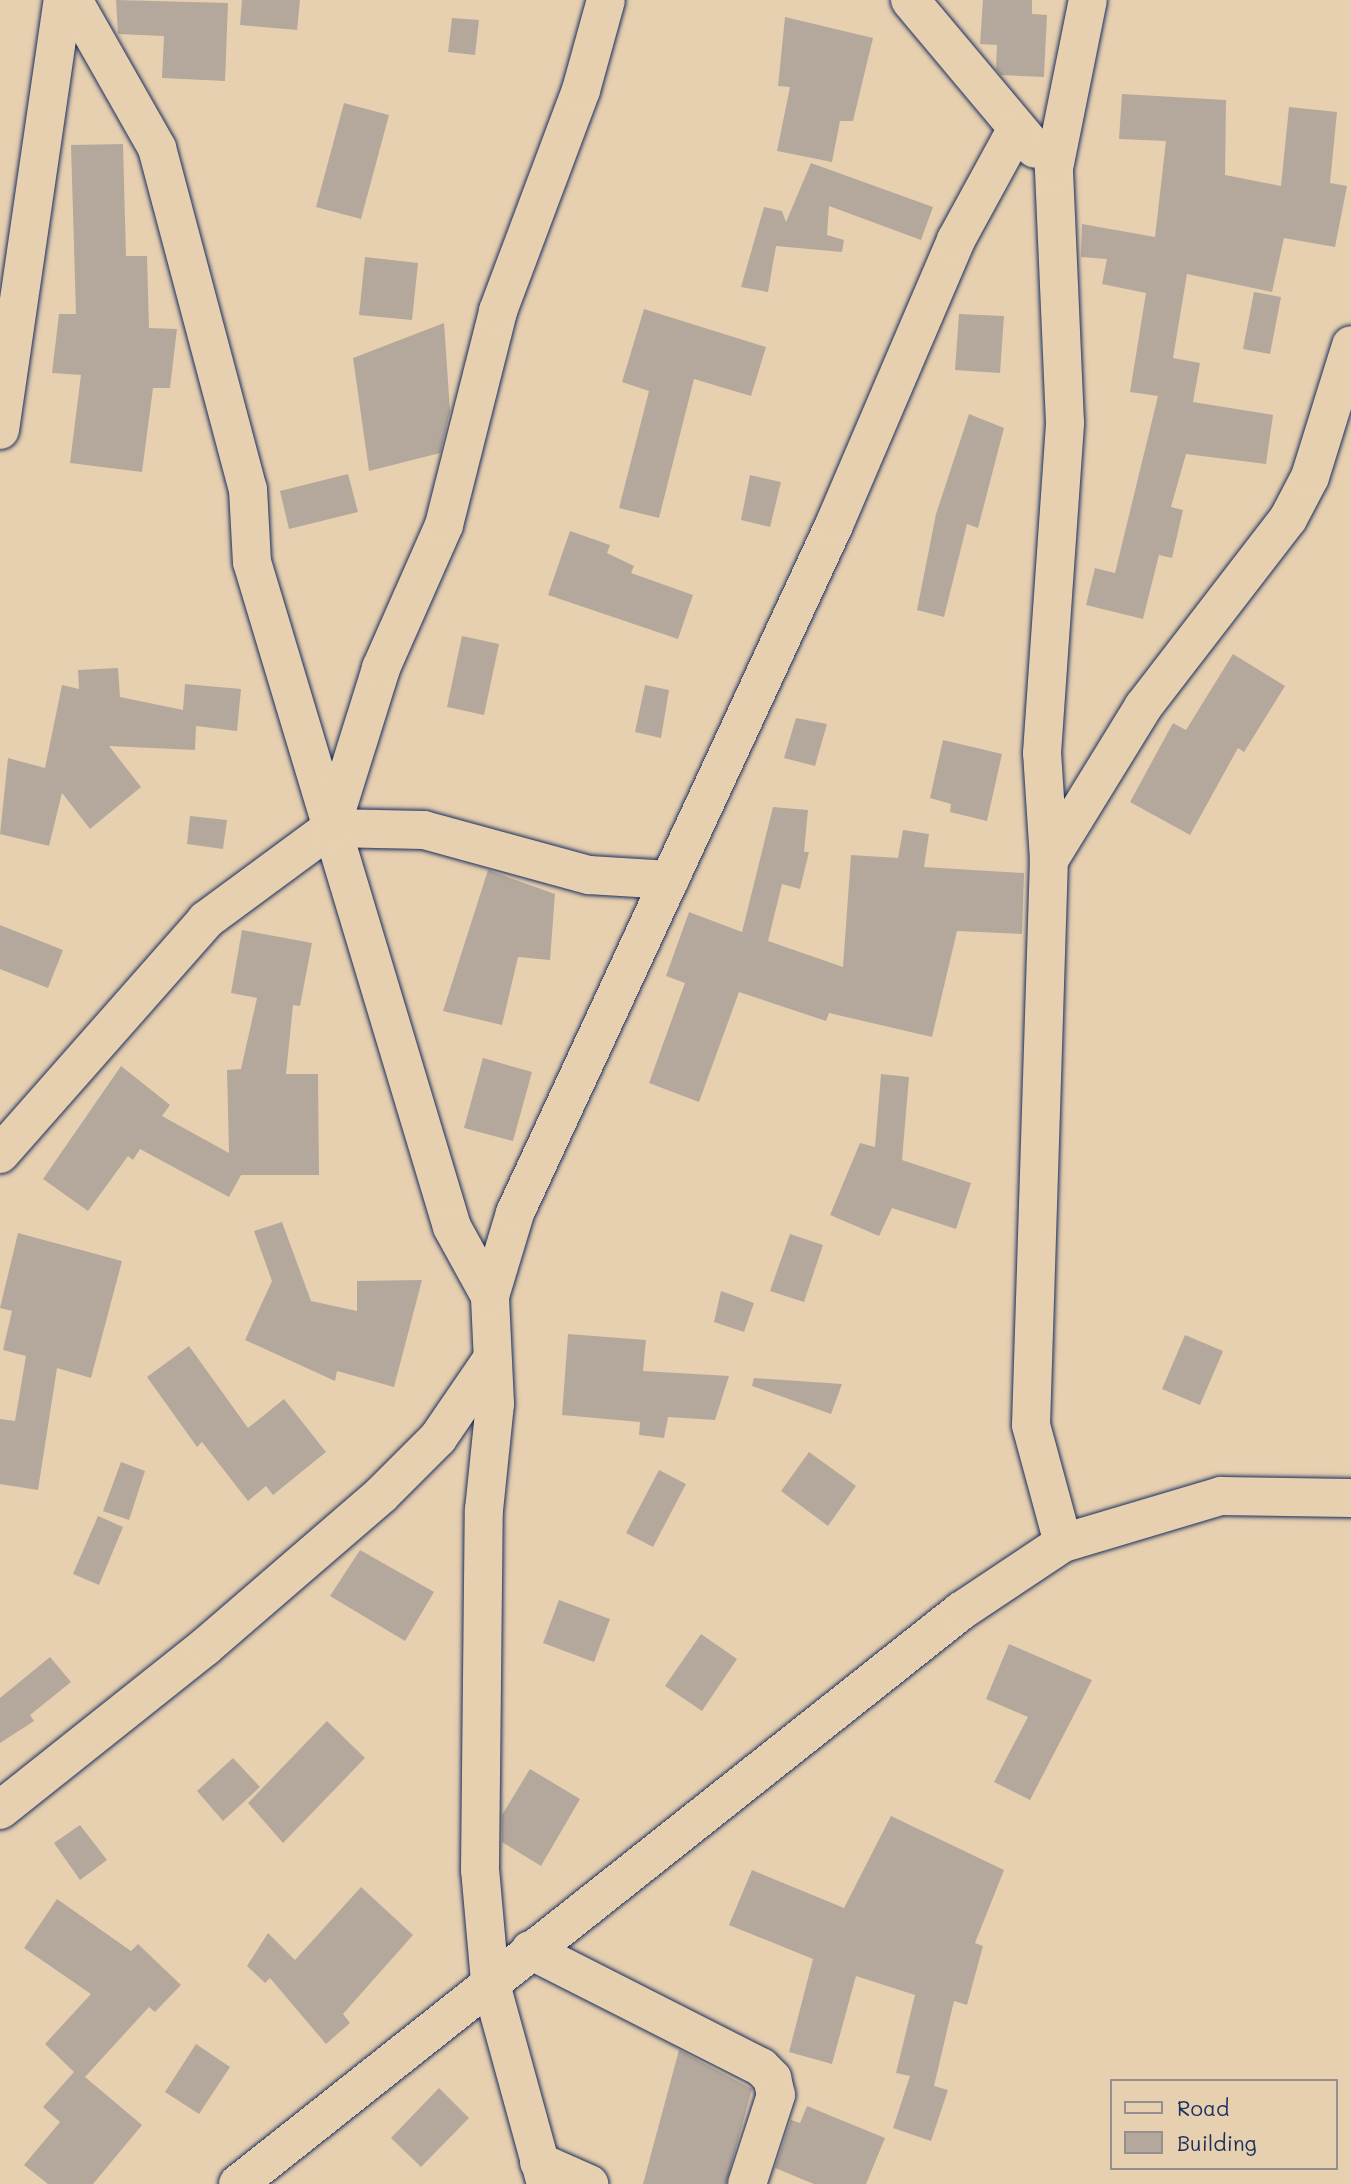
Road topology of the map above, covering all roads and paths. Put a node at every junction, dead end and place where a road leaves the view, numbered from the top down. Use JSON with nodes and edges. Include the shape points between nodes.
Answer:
{"nodes":[{"id":1,"x":63,"y":0,"type":"edge"},
{"id":2,"x":74,"y":0,"type":"edge"},
{"id":3,"x":606,"y":0,"type":"edge"},
{"id":4,"x":910,"y":0,"type":"edge"},
{"id":5,"x":1088,"y":0,"type":"edge"},
{"id":6,"x":1016,"y":130,"type":"junction"},
{"id":7,"x":1054,"y":168,"type":"junction"},
{"id":8,"x":1351,"y":345,"type":"edge"},
{"id":9,"x":0,"y":430,"type":"edge"},
{"id":10,"x":331,"y":828,"type":"junction"},
{"id":11,"x":1049,"y":860,"type":"junction"},
{"id":12,"x":670,"y":880,"type":"junction"},
{"id":13,"x":0,"y":1154,"type":"edge"},
{"id":14,"x":490,"y":1296,"type":"junction"},
{"id":15,"x":492,"y":1359,"type":"junction"},
{"id":16,"x":1351,"y":1498,"type":"edge"},
{"id":17,"x":1063,"y":1544,"type":"junction"},
{"id":18,"x":0,"y":1810,"type":"edge"},
{"id":19,"x":530,"y":1950,"type":"junction"},
{"id":20,"x":489,"y":1981,"type":"junction"},
{"id":21,"x":542,"y":2173,"type":"edge"},
{"id":22,"x":238,"y":2184,"type":"edge"},
{"id":23,"x":589,"y":2184,"type":"edge"},
{"id":24,"x":747,"y":2184,"type":"edge"}],
"edges":[{"from":1,"to":9,"type":"street"},
{"from":2,"to":10,"type":"street","via":[[157,148],[248,489],[252,562]]},
{"from":3,"to":10,"type":"street","via":[[581,90],[498,311],[444,525],[381,668]]},
{"from":4,"to":6,"type":"street"},
{"from":5,"to":7,"type":"street"},
{"from":6,"to":7,"type":"street"},
{"from":6,"to":12,"type":"street","via":[[956,240],[835,525]]},
{"from":7,"to":11,"type":"street","via":[[1065,423],[1042,753]]},
{"from":8,"to":11,"type":"street","via":[[1311,477],[1288,519],[1143,707]]},
{"from":10,"to":12,"type":"street","via":[[424,830],[589,875]]},
{"from":10,"to":13,"type":"street","via":[[206,920]]},
{"from":10,"to":14,"type":"street","via":[[452,1227]]},
{"from":11,"to":17,"type":"street","via":[[1031,1425]]},
{"from":12,"to":14,"type":"street","via":[[515,1213]]},
{"from":14,"to":15,"type":"street"},
{"from":15,"to":18,"type":"street","via":[[438,1438],[381,1495]]},
{"from":15,"to":20,"type":"street","via":[[481,1815]]},
{"from":16,"to":17,"type":"street","via":[[1221,1496]]},
{"from":17,"to":19,"type":"street","via":[[961,1611]]},
{"from":19,"to":20,"type":"street"},
{"from":19,"to":24,"type":"street","via":[[761,2067],[772,2078],[776,2095]]},
{"from":20,"to":21,"type":"street"},
{"from":20,"to":22,"type":"street"},
{"from":21,"to":23,"type":"street"}]}
